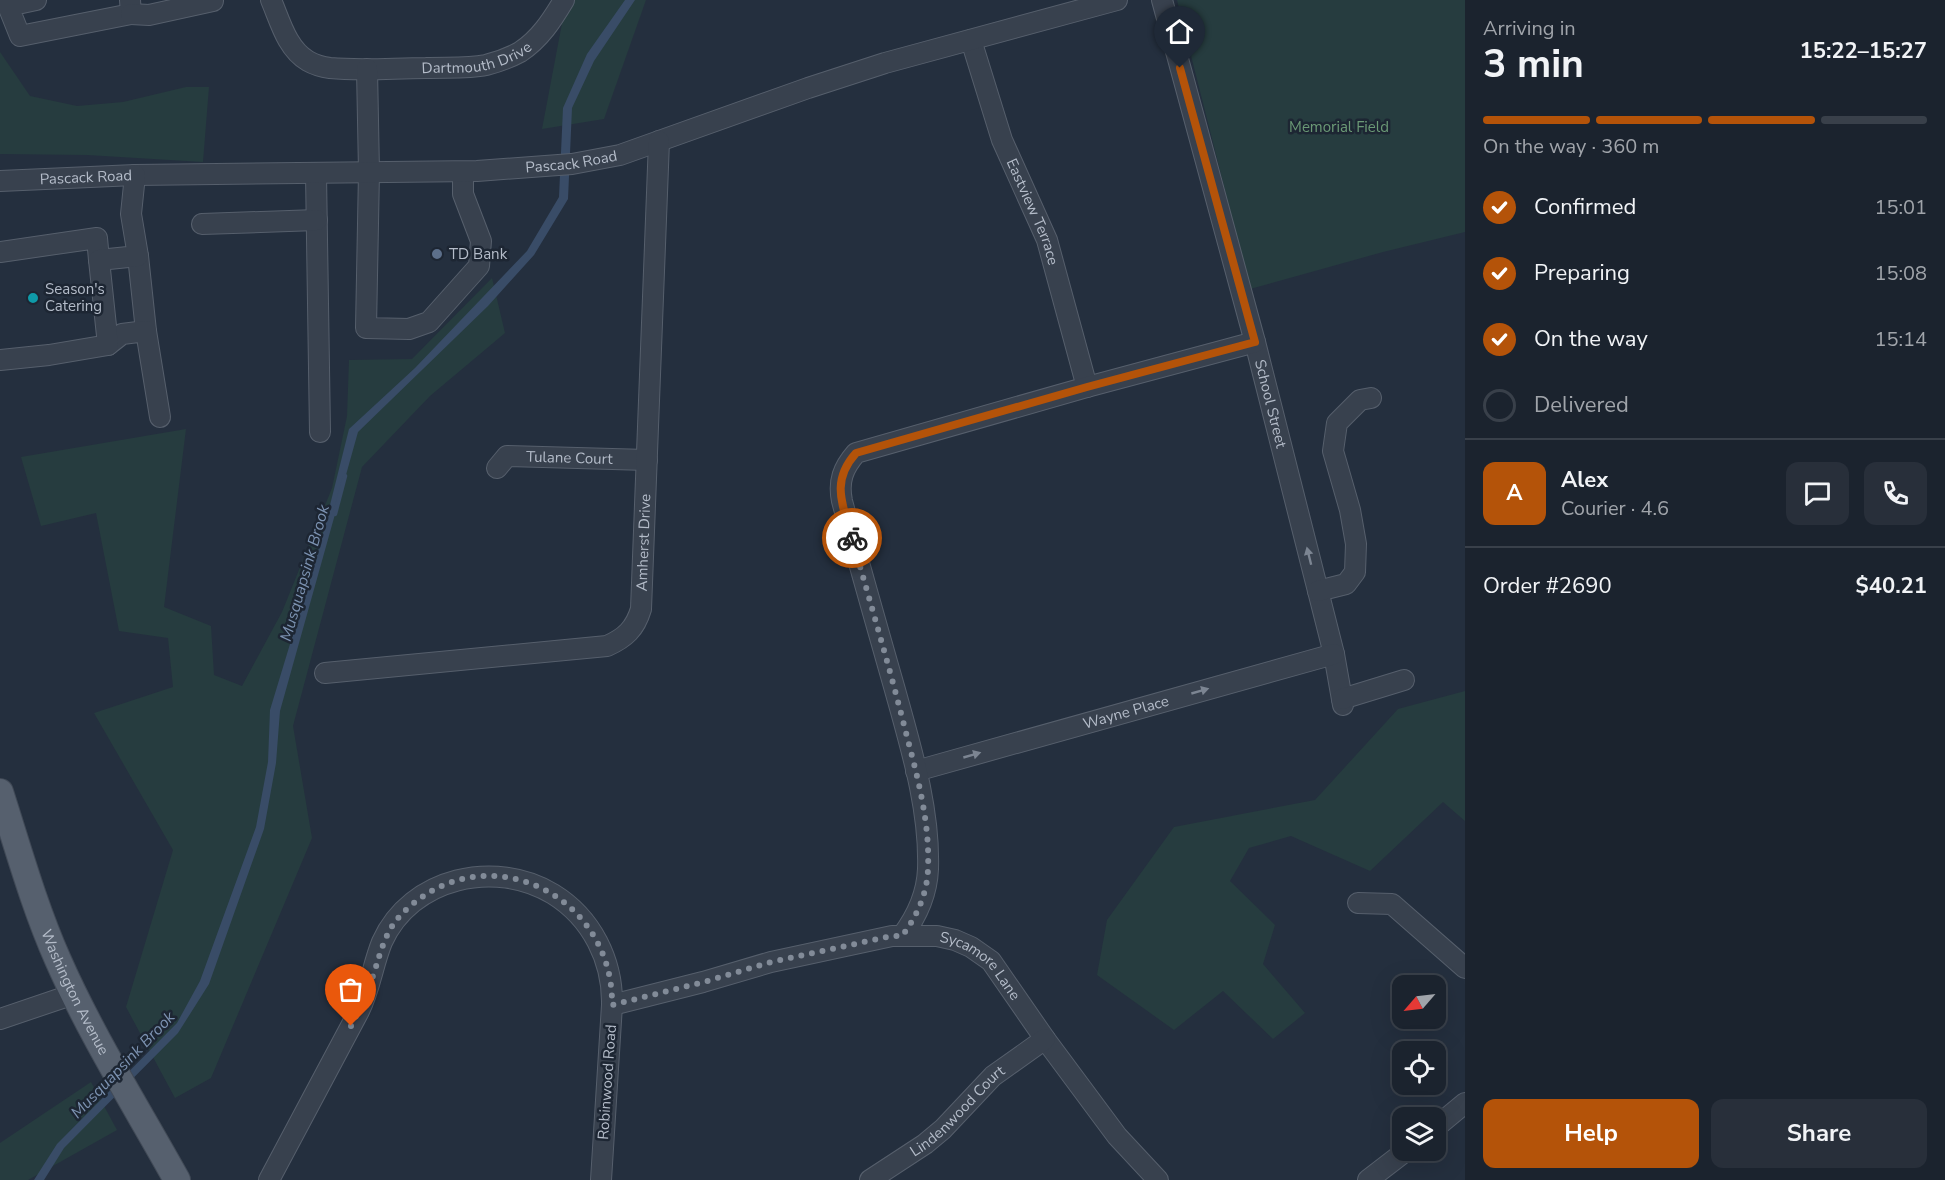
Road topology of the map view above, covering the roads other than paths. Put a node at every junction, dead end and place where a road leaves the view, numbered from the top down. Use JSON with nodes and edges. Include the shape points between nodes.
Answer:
{"nodes":[{"id":1,"x":36,"y":0,"type":"edge"},
{"id":2,"x":271,"y":0,"type":"edge"},
{"id":3,"x":290,"y":0,"type":"edge"},
{"id":4,"x":564,"y":0,"type":"edge"},
{"id":5,"x":1117,"y":0,"type":"edge"},
{"id":6,"x":1162,"y":0,"type":"edge"},
{"id":7,"x":213,"y":1,"type":"edge"},
{"id":8,"x":130,"y":7,"type":"edge"},
{"id":9,"x":280,"y":21,"type":"junction"},
{"id":10,"x":971,"y":40,"type":"junction"},
{"id":11,"x":367,"y":69,"type":"junction"},
{"id":12,"x":659,"y":141,"type":"junction"},
{"id":13,"x":369,"y":172,"type":"junction"},
{"id":14,"x":463,"y":172,"type":"junction"},
{"id":15,"x":316,"y":174,"type":"junction"},
{"id":16,"x":135,"y":175,"type":"junction"},
{"id":17,"x":0,"y":181,"type":"edge"},
{"id":18,"x":317,"y":220,"type":"junction"},
{"id":19,"x":202,"y":224,"type":"dead end"},
{"id":20,"x":0,"y":252,"type":"edge"},
{"id":21,"x":138,"y":256,"type":"junction"},
{"id":22,"x":99,"y":260,"type":"junction"},
{"id":23,"x":146,"y":331,"type":"junction"},
{"id":24,"x":1255,"y":342,"type":"junction"},
{"id":25,"x":108,"y":345,"type":"junction"},
{"id":26,"x":0,"y":360,"type":"edge"},
{"id":27,"x":1087,"y":387,"type":"junction"},
{"id":28,"x":1371,"y":398,"type":"dead end"},
{"id":29,"x":160,"y":417,"type":"dead end"},
{"id":30,"x":320,"y":432,"type":"dead end"},
{"id":31,"x":647,"y":460,"type":"junction"},
{"id":32,"x":497,"y":468,"type":"dead end"},
{"id":33,"x":1318,"y":591,"type":"junction"},
{"id":34,"x":1334,"y":654,"type":"junction"},
{"id":35,"x":325,"y":673,"type":"dead end"},
{"id":36,"x":1404,"y":680,"type":"dead end"},
{"id":37,"x":916,"y":771,"type":"junction"},
{"id":38,"x":0,"y":792,"type":"edge"},
{"id":39,"x":1358,"y":903,"type":"dead end"},
{"id":40,"x":902,"y":936,"type":"junction"},
{"id":41,"x":1465,"y":968,"type":"edge"},
{"id":42,"x":74,"y":994,"type":"junction"},
{"id":43,"x":612,"y":1005,"type":"junction"},
{"id":44,"x":0,"y":1019,"type":"edge"},
{"id":45,"x":1044,"y":1039,"type":"junction"},
{"id":46,"x":1462,"y":1109,"type":"edge"},
{"id":47,"x":1446,"y":1120,"type":"edge"},
{"id":48,"x":1393,"y":1161,"type":"edge"},
{"id":49,"x":177,"y":1180,"type":"edge"},
{"id":50,"x":269,"y":1180,"type":"edge"},
{"id":51,"x":601,"y":1180,"type":"edge"},
{"id":52,"x":870,"y":1180,"type":"edge"},
{"id":53,"x":1158,"y":1180,"type":"edge"},
{"id":54,"x":1368,"y":1180,"type":"edge"}],
"edges":[{"from":1,"to":8,"type":"street","via":[[8,6],[20,36]]},
{"from":2,"to":9,"type":"street","name":"Dartmouth Drive"},
{"from":3,"to":9,"type":"street"},
{"from":4,"to":11,"type":"street","name":"Dartmouth Drive","via":[[536,39],[503,60],[464,67]]},
{"from":5,"to":10,"type":"street","name":"Pascack Road"},
{"from":6,"to":24,"type":"street","name":"School Street"},
{"from":7,"to":8,"type":"street","via":[[149,15]]},
{"from":9,"to":11,"type":"street","name":"Dartmouth Drive","via":[[296,52],[307,60],[330,68]]},
{"from":10,"to":12,"type":"street","name":"Pascack Road","via":[[824,82]]},
{"from":10,"to":27,"type":"street","name":"Eastview Terrace","via":[[1002,140],[1047,240]]},
{"from":11,"to":13,"type":"street"},
{"from":12,"to":14,"type":"street","name":"Pascack Road","via":[[620,155],[577,163]]},
{"from":12,"to":31,"type":"street","name":"Amherst Drive"},
{"from":13,"to":14,"type":"street","name":"Pascack Road"},
{"from":13,"to":14,"type":"street","via":[[366,328],[409,329],[429,322],[479,266],[481,241],[463,194]]},
{"from":13,"to":15,"type":"street","name":"Pascack Road"},
{"from":15,"to":16,"type":"street","name":"Pascack Road"},
{"from":15,"to":18,"type":"street"},
{"from":16,"to":17,"type":"street","name":"Pascack Road"},
{"from":16,"to":21,"type":"street","via":[[131,214]]},
{"from":18,"to":19,"type":"street"},
{"from":18,"to":30,"type":"street"},
{"from":20,"to":22,"type":"street","via":[[97,238]]},
{"from":21,"to":22,"type":"street"},
{"from":21,"to":23,"type":"street"},
{"from":22,"to":25,"type":"street"},
{"from":23,"to":25,"type":"street","via":[[122,334]]},
{"from":23,"to":29,"type":"street"},
{"from":24,"to":27,"type":"street"},
{"from":33,"to":24,"type":"street","name":"School Street","one_way":true},
{"from":25,"to":26,"type":"street"},
{"from":27,"to":37,"type":"street","via":[[856,453],[841,476],[842,501]]},
{"from":28,"to":33,"type":"street","via":[[1359,400],[1337,423],[1333,451],[1352,521],[1355,572],[1346,584]]},
{"from":31,"to":32,"type":"street","name":"Tulane Court","via":[[507,456]]},
{"from":31,"to":35,"type":"street","name":"Amherst Drive","via":[[641,609],[630,632],[620,640],[607,646]]},
{"from":33,"to":34,"type":"street","name":"School Street"},
{"from":34,"to":36,"type":"street","name":"School Street","via":[[1342,702]]},
{"from":37,"to":34,"type":"street","name":"Wayne Place","one_way":true},
{"from":37,"to":40,"type":"street","via":[[926,821],[928,870],[920,906]]},
{"from":38,"to":42,"type":"main road","name":"Washington Avenue","via":[[44,925]]},
{"from":39,"to":41,"type":"street","via":[[1392,904]]},
{"from":40,"to":43,"type":"street","name":"Sycamore Lane","via":[[771,962]]},
{"from":40,"to":45,"type":"street","name":"Sycamore Lane","via":[[956,940],[988,958]]},
{"from":42,"to":44,"type":"street"},
{"from":42,"to":49,"type":"main road","name":"Washington Avenue"},
{"from":43,"to":50,"type":"street","name":"Robinwood Road","via":[[608,965],[600,944],[575,911],[558,897],[524,880],[504,876],[459,879],[438,886],[406,909],[387,934],[361,1007]]},
{"from":43,"to":51,"type":"street","name":"Robinwood Road"},
{"from":45,"to":52,"type":"street","name":"Lindenwood Court","via":[[993,1076],[926,1144]]},
{"from":45,"to":53,"type":"street","name":"Sycamore Lane","via":[[1117,1136]]},
{"from":46,"to":47,"type":"street"},
{"from":48,"to":54,"type":"street"}]}
